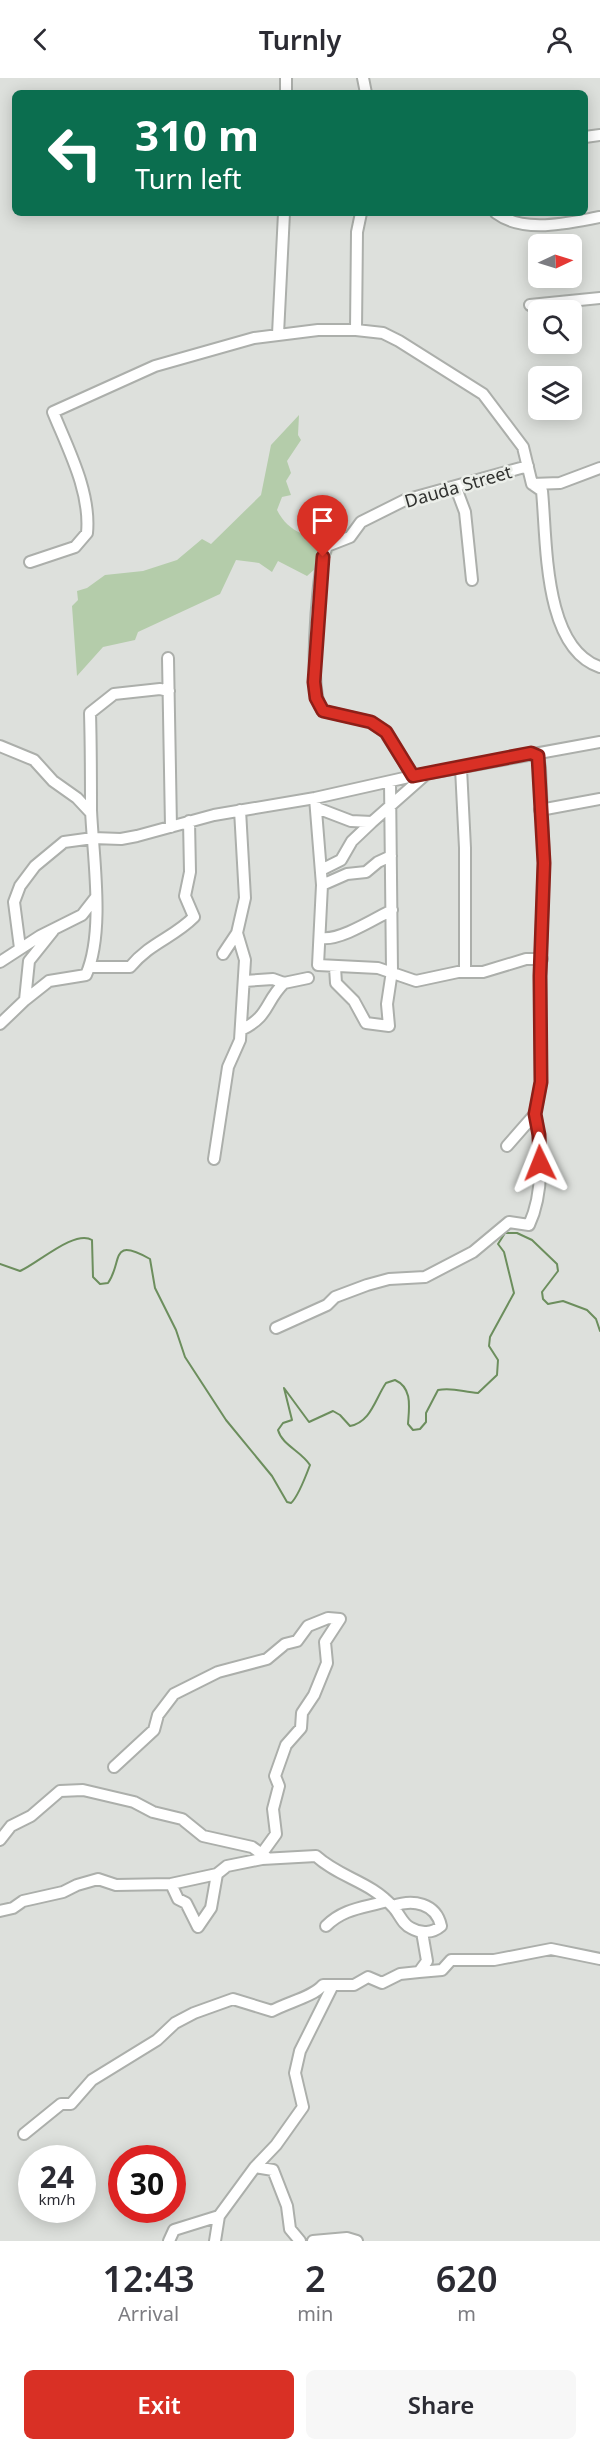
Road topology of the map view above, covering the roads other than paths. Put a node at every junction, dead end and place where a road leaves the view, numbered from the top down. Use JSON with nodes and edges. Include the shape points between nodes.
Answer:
{"nodes":[{"id":1,"x":284,"y":216,"type":"edge"},
{"id":2,"x":360,"y":216,"type":"edge"},
{"id":3,"x":500,"y":216,"type":"edge"},
{"id":4,"x":600,"y":217,"type":"edge"},
{"id":5,"x":600,"y":298,"type":"edge"},
{"id":6,"x":580,"y":300,"type":"edge"},
{"id":7,"x":356,"y":330,"type":"junction"},
{"id":8,"x":278,"y":334,"type":"junction"},
{"id":9,"x":528,"y":466,"type":"junction"},
{"id":10,"x":600,"y":468,"type":"edge"},
{"id":11,"x":532,"y":484,"type":"junction"},
{"id":12,"x":456,"y":488,"type":"junction"},
{"id":13,"x":30,"y":562,"type":"dead end"},
{"id":14,"x":472,"y":580,"type":"dead end"},
{"id":15,"x":168,"y":658,"type":"dead end"},
{"id":16,"x":600,"y":667,"type":"edge"},
{"id":17,"x":169,"y":691,"type":"junction"},
{"id":18,"x":600,"y":742,"type":"edge"},
{"id":19,"x":0,"y":746,"type":"edge"},
{"id":20,"x":531,"y":753,"type":"junction"},
{"id":21,"x":461,"y":768,"type":"junction"},
{"id":22,"x":426,"y":774,"type":"junction"},
{"id":23,"x":413,"y":776,"type":"junction"},
{"id":24,"x":390,"y":782,"type":"junction"},
{"id":25,"x":600,"y":799,"type":"edge"},
{"id":26,"x":316,"y":803,"type":"junction"},
{"id":27,"x":391,"y":806,"type":"junction"},
{"id":28,"x":240,"y":810,"type":"junction"},
{"id":29,"x":540,"y":810,"type":"junction"},
{"id":30,"x":91,"y":813,"type":"junction"},
{"id":31,"x":189,"y":821,"type":"junction"},
{"id":32,"x":372,"y":822,"type":"junction"},
{"id":33,"x":171,"y":826,"type":"junction"},
{"id":34,"x":93,"y":838,"type":"junction"},
{"id":35,"x":391,"y":856,"type":"junction"},
{"id":36,"x":321,"y":870,"type":"junction"},
{"id":37,"x":322,"y":885,"type":"junction"},
{"id":38,"x":96,"y":897,"type":"junction"},
{"id":39,"x":392,"y":910,"type":"junction"},
{"id":40,"x":53,"y":931,"type":"junction"},
{"id":41,"x":237,"y":933,"type":"junction"},
{"id":42,"x":321,"y":938,"type":"junction"},
{"id":43,"x":20,"y":948,"type":"junction"},
{"id":44,"x":222,"y":954,"type":"dead end"},
{"id":45,"x":542,"y":960,"type":"junction"},
{"id":46,"x":0,"y":962,"type":"edge"},
{"id":47,"x":90,"y":967,"type":"junction"},
{"id":48,"x":335,"y":967,"type":"junction"},
{"id":49,"x":392,"y":971,"type":"junction"},
{"id":50,"x":465,"y":972,"type":"junction"},
{"id":51,"x":308,"y":978,"type":"dead end"},
{"id":52,"x":244,"y":981,"type":"junction"},
{"id":53,"x":284,"y":983,"type":"junction"},
{"id":54,"x":26,"y":1000,"type":"junction"},
{"id":55,"x":2,"y":1021,"type":"edge"},
{"id":56,"x":241,"y":1030,"type":"junction"},
{"id":57,"x":535,"y":1114,"type":"junction"},
{"id":58,"x":507,"y":1146,"type":"dead end"},
{"id":59,"x":214,"y":1159,"type":"dead end"},
{"id":60,"x":276,"y":1328,"type":"dead end"},
{"id":61,"x":114,"y":1767,"type":"dead end"},
{"id":62,"x":0,"y":1840,"type":"edge"},
{"id":63,"x":264,"y":1857,"type":"junction"},
{"id":64,"x":217,"y":1874,"type":"junction"},
{"id":65,"x":171,"y":1884,"type":"junction"},
{"id":66,"x":390,"y":1904,"type":"junction"},
{"id":67,"x":0,"y":1911,"type":"edge"},
{"id":68,"x":326,"y":1926,"type":"dead end"},
{"id":69,"x":422,"y":1932,"type":"junction"},
{"id":70,"x":600,"y":1959,"type":"edge"},
{"id":71,"x":419,"y":1972,"type":"junction"},
{"id":72,"x":332,"y":1987,"type":"junction"},
{"id":73,"x":24,"y":2133,"type":"dead end"},
{"id":74,"x":255,"y":2167,"type":"junction"},
{"id":75,"x":219,"y":2216,"type":"junction"},
{"id":76,"x":169,"y":2241,"type":"edge"},
{"id":77,"x":215,"y":2241,"type":"edge"},
{"id":78,"x":300,"y":2241,"type":"edge"},
{"id":79,"x":313,"y":2241,"type":"edge"},
{"id":80,"x":357,"y":2241,"type":"edge"}],
"edges":[{"from":1,"to":8,"type":"street"},
{"from":2,"to":7,"type":"street"},
{"from":3,"to":4,"type":"street","via":[[525,226]]},
{"from":5,"to":6,"type":"street"},
{"from":7,"to":8,"type":"street"},
{"from":7,"to":9,"type":"street","via":[[383,333],[399,341],[483,394],[523,447]]},
{"from":8,"to":13,"type":"street","via":[[155,366],[53,412],[75,467],[87,533],[75,548]]},
{"from":9,"to":11,"type":"street"},
{"from":9,"to":12,"type":"street","name":"Dauda Street"},
{"from":10,"to":11,"type":"street","name":"Dauda Street","via":[[560,483]]},
{"from":11,"to":16,"type":"street","via":[[542,491],[550,576],[565,637],[585,662]]},
{"from":12,"to":14,"type":"street","via":[[465,512]]},
{"from":12,"to":23,"type":"street","name":"Dauda Street","via":[[405,500],[361,522],[350,537],[327,546],[320,574],[314,682],[319,707],[371,722],[386,732]]},
{"from":15,"to":17,"type":"street"},
{"from":17,"to":30,"type":"street","via":[[114,694],[90,713]]},
{"from":17,"to":33,"type":"street"},
{"from":18,"to":20,"type":"street"},
{"from":19,"to":30,"type":"street","via":[[34,760]]},
{"from":20,"to":21,"type":"street"},
{"from":20,"to":29,"type":"street","via":[[538,756],[540,768]]},
{"from":21,"to":22,"type":"street"},
{"from":21,"to":50,"type":"street"},
{"from":22,"to":23,"type":"street"},
{"from":22,"to":27,"type":"street"},
{"from":23,"to":24,"type":"street"},
{"from":24,"to":26,"type":"street"},
{"from":24,"to":27,"type":"street"},
{"from":25,"to":29,"type":"street"},
{"from":26,"to":28,"type":"street"},
{"from":26,"to":32,"type":"street","via":[[351,821]]},
{"from":26,"to":36,"type":"street"},
{"from":27,"to":32,"type":"street"},
{"from":27,"to":35,"type":"street"},
{"from":28,"to":31,"type":"street"},
{"from":28,"to":41,"type":"street","via":[[245,898]]},
{"from":29,"to":45,"type":"street","via":[[544,863]]},
{"from":30,"to":34,"type":"street"},
{"from":31,"to":33,"type":"street"},
{"from":31,"to":47,"type":"street","via":[[190,872],[185,896],[194,917],[144,951],[130,968]]},
{"from":32,"to":36,"type":"street","via":[[352,841],[340,861]]},
{"from":33,"to":34,"type":"street","via":[[161,832],[120,839]]},
{"from":34,"to":38,"type":"street"},
{"from":34,"to":43,"type":"street","via":[[64,842],[35,866],[20,886],[14,903]]},
{"from":35,"to":37,"type":"street","via":[[366,872],[347,874]]},
{"from":35,"to":39,"type":"street"},
{"from":36,"to":37,"type":"street"},
{"from":37,"to":42,"type":"street"},
{"from":38,"to":40,"type":"street","via":[[82,915]]},
{"from":38,"to":47,"type":"street"},
{"from":39,"to":42,"type":"street","via":[[347,933]]},
{"from":39,"to":49,"type":"street"},
{"from":40,"to":43,"type":"street"},
{"from":40,"to":54,"type":"street","via":[[29,961]]},
{"from":41,"to":44,"type":"street"},
{"from":41,"to":52,"type":"street","via":[[245,960]]},
{"from":42,"to":48,"type":"street","via":[[318,965]]},
{"from":43,"to":46,"type":"street"},
{"from":45,"to":50,"type":"street","via":[[526,959],[483,972]]},
{"from":45,"to":57,"type":"street","via":[[541,1082]]},
{"from":47,"to":54,"type":"street","via":[[86,975],[49,981]]},
{"from":48,"to":49,"type":"street"},
{"from":48,"to":49,"type":"street","via":[[336,983],[354,1001],[366,1023],[389,1026],[387,1004]]},
{"from":49,"to":50,"type":"street","via":[[416,981]]},
{"from":51,"to":53,"type":"street"},
{"from":52,"to":53,"type":"street"},
{"from":52,"to":56,"type":"street"},
{"from":53,"to":56,"type":"street","via":[[274,994],[267,1012]]},
{"from":54,"to":55,"type":"street"},
{"from":56,"to":59,"type":"street","via":[[228,1067]]},
{"from":57,"to":58,"type":"street"},
{"from":57,"to":60,"type":"street","via":[[540,1163],[536,1212],[530,1225],[509,1222],[473,1252],[425,1277],[389,1279],[367,1286],[335,1297],[327,1305]]},
{"from":61,"to":63,"type":"street","via":[[154,1730],[158,1715],[174,1694],[218,1672],[267,1659],[285,1644],[297,1641],[309,1626],[342,1617],[325,1642],[327,1663],[302,1713],[301,1728],[286,1745],[275,1776],[279,1786],[273,1809],[276,1834]]},
{"from":62,"to":63,"type":"street","via":[[11,1826],[31,1816],[60,1791],[83,1790],[135,1802],[153,1812],[182,1819],[204,1836],[252,1847]]},
{"from":63,"to":64,"type":"street","via":[[227,1866]]},
{"from":63,"to":66,"type":"street","via":[[316,1856],[327,1866],[368,1884]]},
{"from":64,"to":65,"type":"street"},
{"from":64,"to":65,"type":"street","via":[[211,1908],[198,1928]]},
{"from":65,"to":67,"type":"street","via":[[116,1885],[98,1879]]},
{"from":66,"to":68,"type":"street","via":[[369,1903],[359,1910],[346,1911]]},
{"from":66,"to":69,"type":"street","via":[[409,1928]]},
{"from":66,"to":69,"type":"street","via":[[430,1906],[441,1926]]},
{"from":69,"to":71,"type":"street","via":[[427,1961]]},
{"from":70,"to":71,"type":"street","via":[[551,1949],[494,1960],[451,1960],[442,1970]]},
{"from":71,"to":72,"type":"street","via":[[400,1974],[382,1983],[368,1977],[354,1985]]},
{"from":72,"to":73,"type":"street","via":[[323,1985],[316,1993],[293,1999],[272,2011],[233,1999],[194,2013],[92,2080],[70,2104],[61,2104]]},
{"from":72,"to":74,"type":"street","via":[[300,2051],[295,2073],[303,2107]]},
{"from":74,"to":75,"type":"street"},
{"from":74,"to":78,"type":"street","via":[[273,2170],[287,2206],[290,2229]]},
{"from":75,"to":76,"type":"street","via":[[174,2230]]},
{"from":75,"to":77,"type":"street"},
{"from":79,"to":80,"type":"street"}]}
